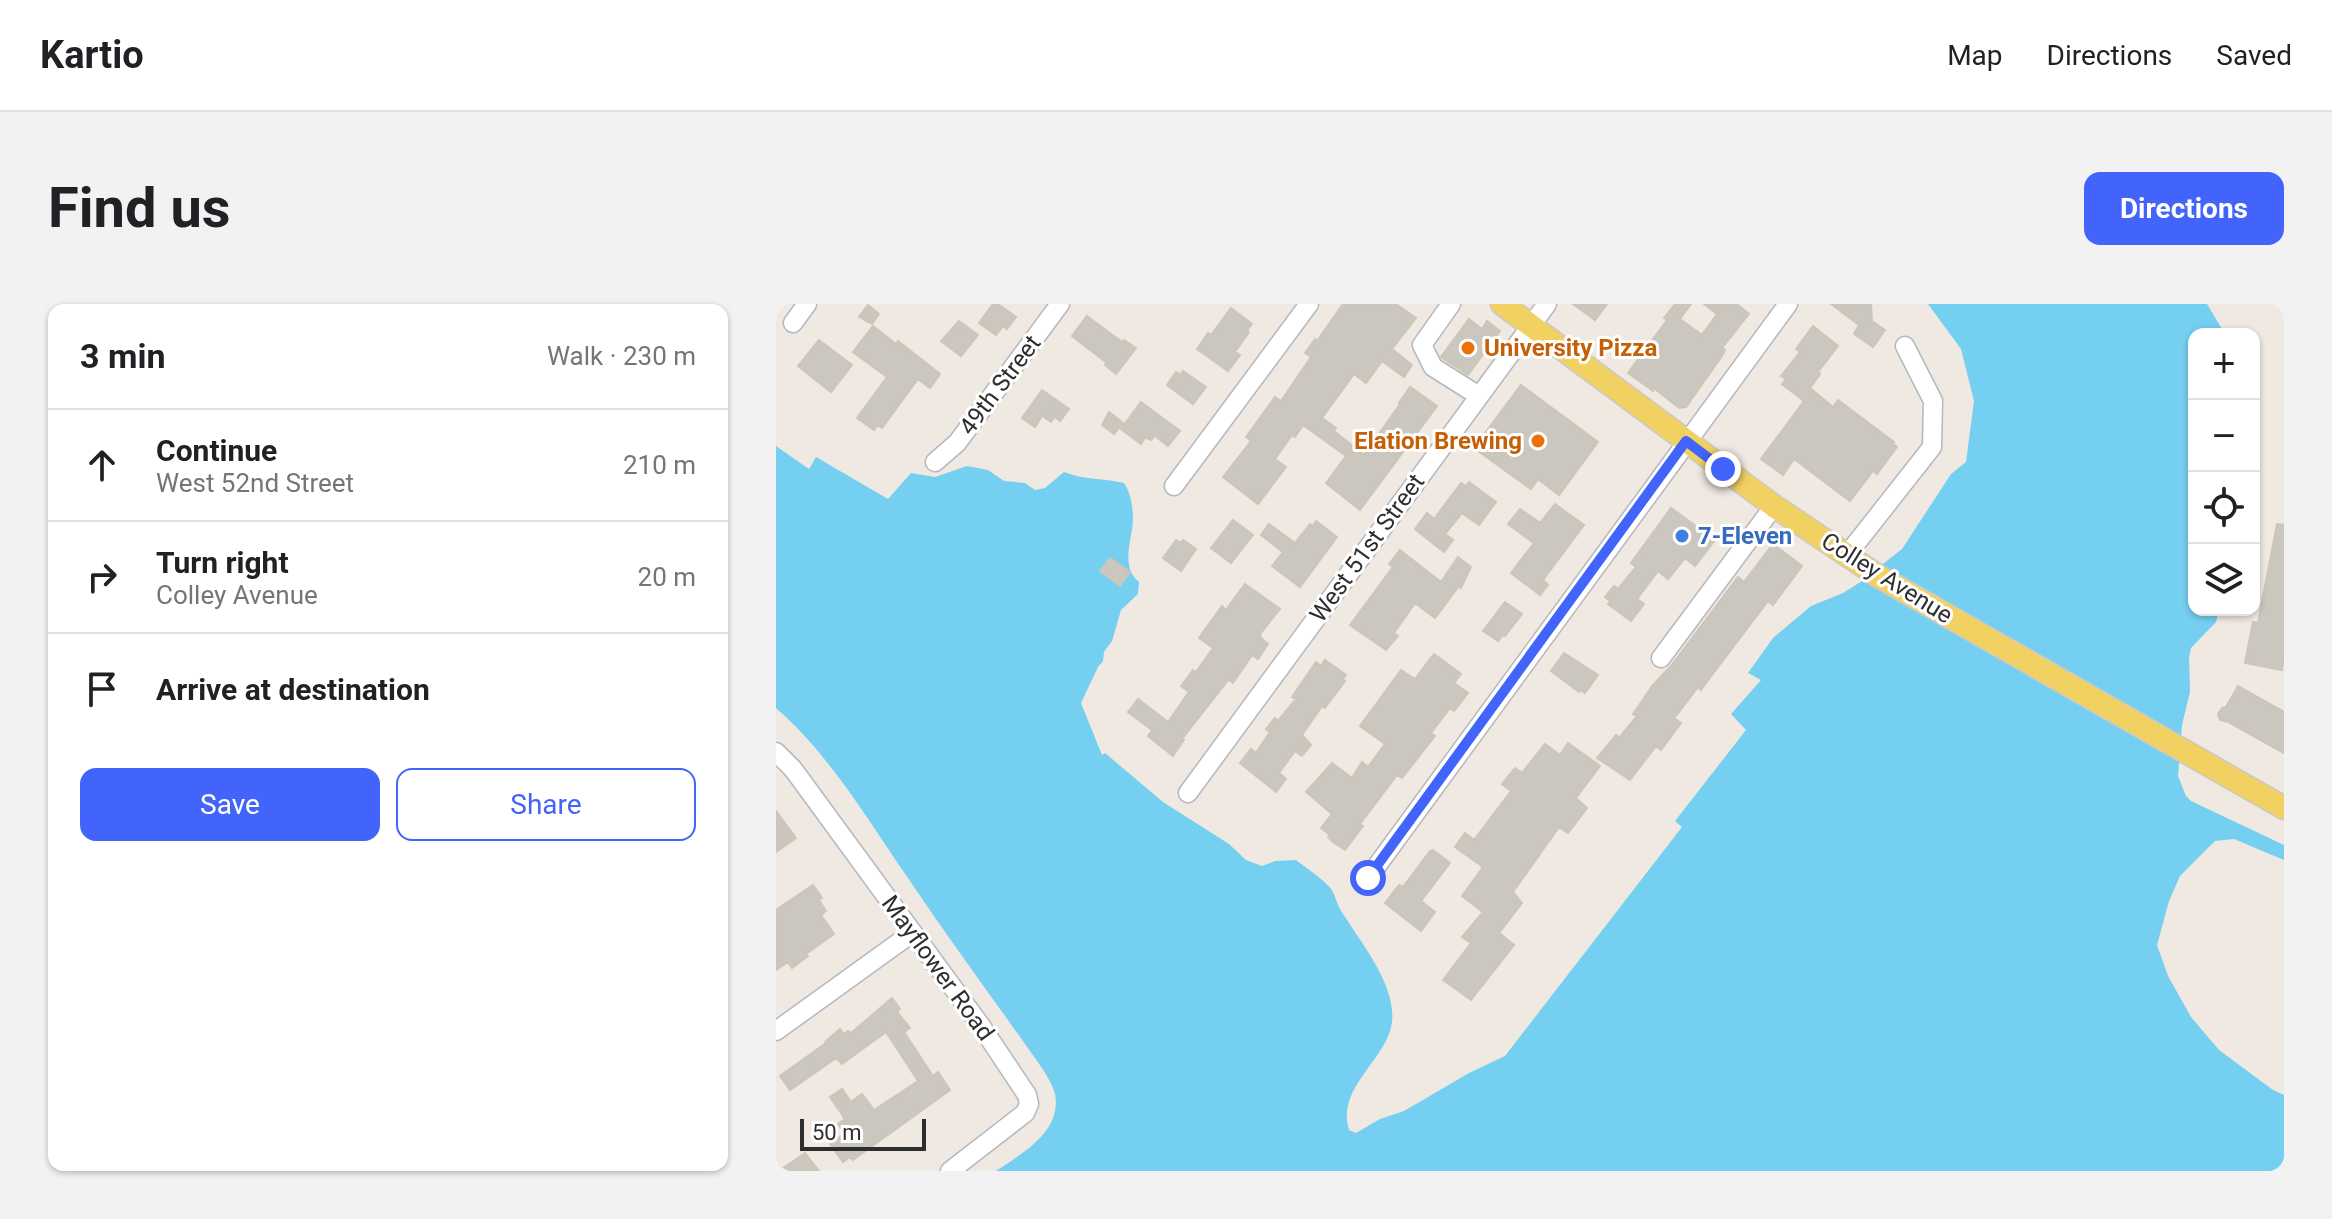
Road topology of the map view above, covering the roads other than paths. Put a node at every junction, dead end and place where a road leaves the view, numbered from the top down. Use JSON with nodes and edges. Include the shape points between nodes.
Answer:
{"nodes":[{"id":1,"x":807,"y":304,"type":"edge"},
{"id":2,"x":1060,"y":304,"type":"edge"},
{"id":3,"x":1309,"y":304,"type":"edge"},
{"id":4,"x":1451,"y":304,"type":"edge"},
{"id":5,"x":1502,"y":304,"type":"edge"},
{"id":6,"x":1547,"y":304,"type":"edge"},
{"id":7,"x":1788,"y":304,"type":"edge"},
{"id":8,"x":793,"y":323,"type":"dead end"},
{"id":9,"x":1531,"y":325,"type":"junction"},
{"id":10,"x":1905,"y":346,"type":"dead end"},
{"id":11,"x":1479,"y":396,"type":"junction"},
{"id":12,"x":1686,"y":441,"type":"junction"},
{"id":13,"x":935,"y":462,"type":"dead end"},
{"id":14,"x":1174,"y":486,"type":"dead end"},
{"id":15,"x":1774,"y":506,"type":"junction"},
{"id":16,"x":1847,"y":555,"type":"junction"},
{"id":17,"x":1661,"y":658,"type":"dead end"},
{"id":18,"x":779,"y":759,"type":"edge"},
{"id":19,"x":1188,"y":793,"type":"dead end"},
{"id":20,"x":2284,"y":808,"type":"edge"},
{"id":21,"x":1368,"y":878,"type":"dead end"},
{"id":22,"x":912,"y":933,"type":"junction"},
{"id":23,"x":776,"y":1031,"type":"edge"},
{"id":24,"x":950,"y":1171,"type":"edge"}],
"edges":[{"from":1,"to":8,"type":"street"},
{"from":2,"to":13,"type":"street","name":"49th Street","via":[[957,443]]},
{"from":3,"to":14,"type":"street"},
{"from":4,"to":11,"type":"street","via":[[1422,345],[1433,367]]},
{"from":5,"to":9,"type":"main road","name":"Colley Avenue"},
{"from":6,"to":9,"type":"street","name":"West 51st Street"},
{"from":7,"to":12,"type":"street"},
{"from":9,"to":11,"type":"street","name":"West 51st Street"},
{"from":9,"to":12,"type":"main road","name":"Colley Avenue"},
{"from":10,"to":16,"type":"street","via":[[1933,401],[1932,447]]},
{"from":11,"to":19,"type":"street","name":"West 51st Street"},
{"from":12,"to":15,"type":"main road","name":"Colley Avenue"},
{"from":12,"to":21,"type":"street"},
{"from":15,"to":16,"type":"main road","name":"Colley Avenue"},
{"from":15,"to":17,"type":"street"},
{"from":16,"to":20,"type":"main road","name":"Colley Avenue"},
{"from":18,"to":22,"type":"street","name":"Mayflower Road","via":[[793,769]]},
{"from":22,"to":23,"type":"street"},
{"from":22,"to":24,"type":"street","name":"Mayflower Road","via":[[981,1026],[1029,1104],[1025,1113]]}]}
